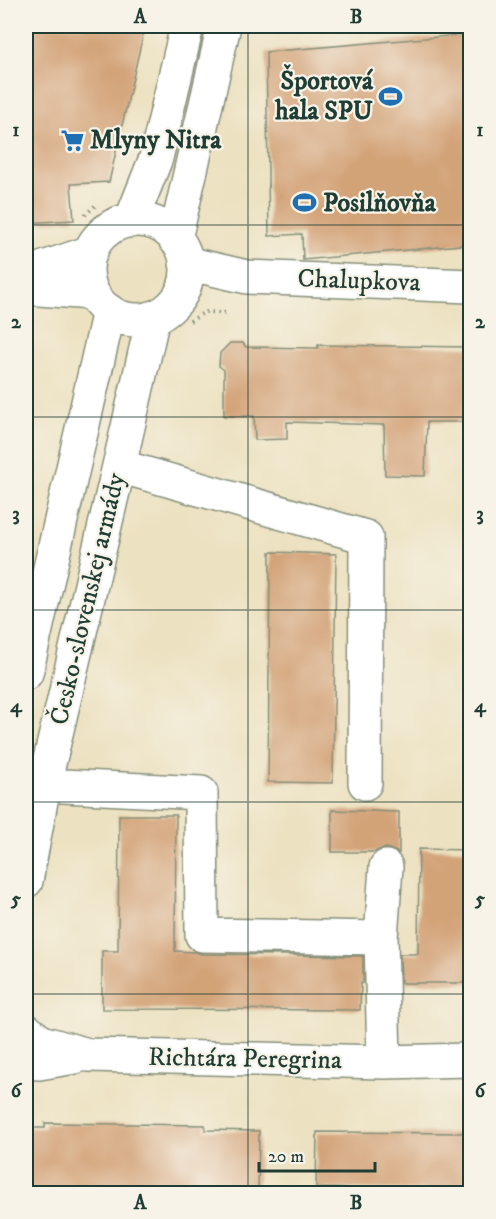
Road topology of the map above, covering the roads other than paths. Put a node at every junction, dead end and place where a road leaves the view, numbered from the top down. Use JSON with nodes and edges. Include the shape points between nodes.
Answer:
{"nodes":[{"id":1,"x":187,"y":26,"type":"edge"},
{"id":2,"x":224,"y":26,"type":"edge"},
{"id":3,"x":131,"y":221,"type":"junction"},
{"id":4,"x":181,"y":251,"type":"junction"},
{"id":5,"x":91,"y":252,"type":"junction"},
{"id":6,"x":26,"y":274,"type":"edge"},
{"id":7,"x":248,"y":277,"type":"junction"},
{"id":8,"x":471,"y":286,"type":"edge"},
{"id":9,"x":26,"y":288,"type":"edge"},
{"id":10,"x":101,"y":302,"type":"junction"},
{"id":11,"x":184,"y":309,"type":"junction"},
{"id":12,"x":153,"y":318,"type":"junction"},
{"id":13,"x":119,"y":466,"type":"junction"},
{"id":14,"x":26,"y":673,"type":"edge"},
{"id":15,"x":365,"y":783,"type":"dead end"},
{"id":16,"x":44,"y":785,"type":"junction"},
{"id":17,"x":386,"y":867,"type":"dead end"},
{"id":18,"x":26,"y":881,"type":"edge"},
{"id":19,"x":381,"y":938,"type":"junction"},
{"id":20,"x":26,"y":1030,"type":"edge"},
{"id":21,"x":88,"y":1055,"type":"junction"},
{"id":22,"x":471,"y":1060,"type":"edge"},
{"id":23,"x":26,"y":1062,"type":"edge"},
{"id":24,"x":384,"y":1062,"type":"junction"}],
"edges":[{"from":1,"to":3,"type":"street","via":[[156,158]]},
{"from":2,"to":4,"type":"street"},
{"from":3,"to":4,"type":"street","via":[[163,228]]},
{"from":3,"to":5,"type":"street","via":[[106,231]]},
{"from":4,"to":7,"type":"street","name":"Chalupkova"},
{"from":4,"to":11,"type":"street","via":[[187,275]]},
{"from":5,"to":6,"type":"street"},
{"from":5,"to":10,"type":"street","via":[[88,280]]},
{"from":7,"to":8,"type":"street","name":"Chalupkova"},
{"from":7,"to":11,"type":"street","name":"Chalupkova"},
{"from":9,"to":10,"type":"street"},
{"from":10,"to":12,"type":"street","via":[[123,318]]},
{"from":10,"to":14,"type":"street","name":"Česko-slovenskej armády"},
{"from":11,"to":12,"type":"street","via":[[168,310]]},
{"from":12,"to":13,"type":"street","name":"Česko-slovenskej armády"},
{"from":13,"to":15,"type":"street","via":[[366,537]]},
{"from":13,"to":16,"type":"street","name":"Česko-slovenskej armády"},
{"from":16,"to":18,"type":"street","name":"Česko-slovenskej armády"},
{"from":16,"to":19,"type":"street","via":[[201,793],[202,935]]},
{"from":17,"to":19,"type":"street"},
{"from":19,"to":24,"type":"street"},
{"from":20,"to":21,"type":"street","name":"Richtára Peregrina","via":[[41,1042]]},
{"from":21,"to":23,"type":"street","via":[[39,1064]]},
{"from":21,"to":24,"type":"street","name":"Richtára Peregrina"},
{"from":22,"to":24,"type":"street","name":"Richtára Peregrina"}]}
